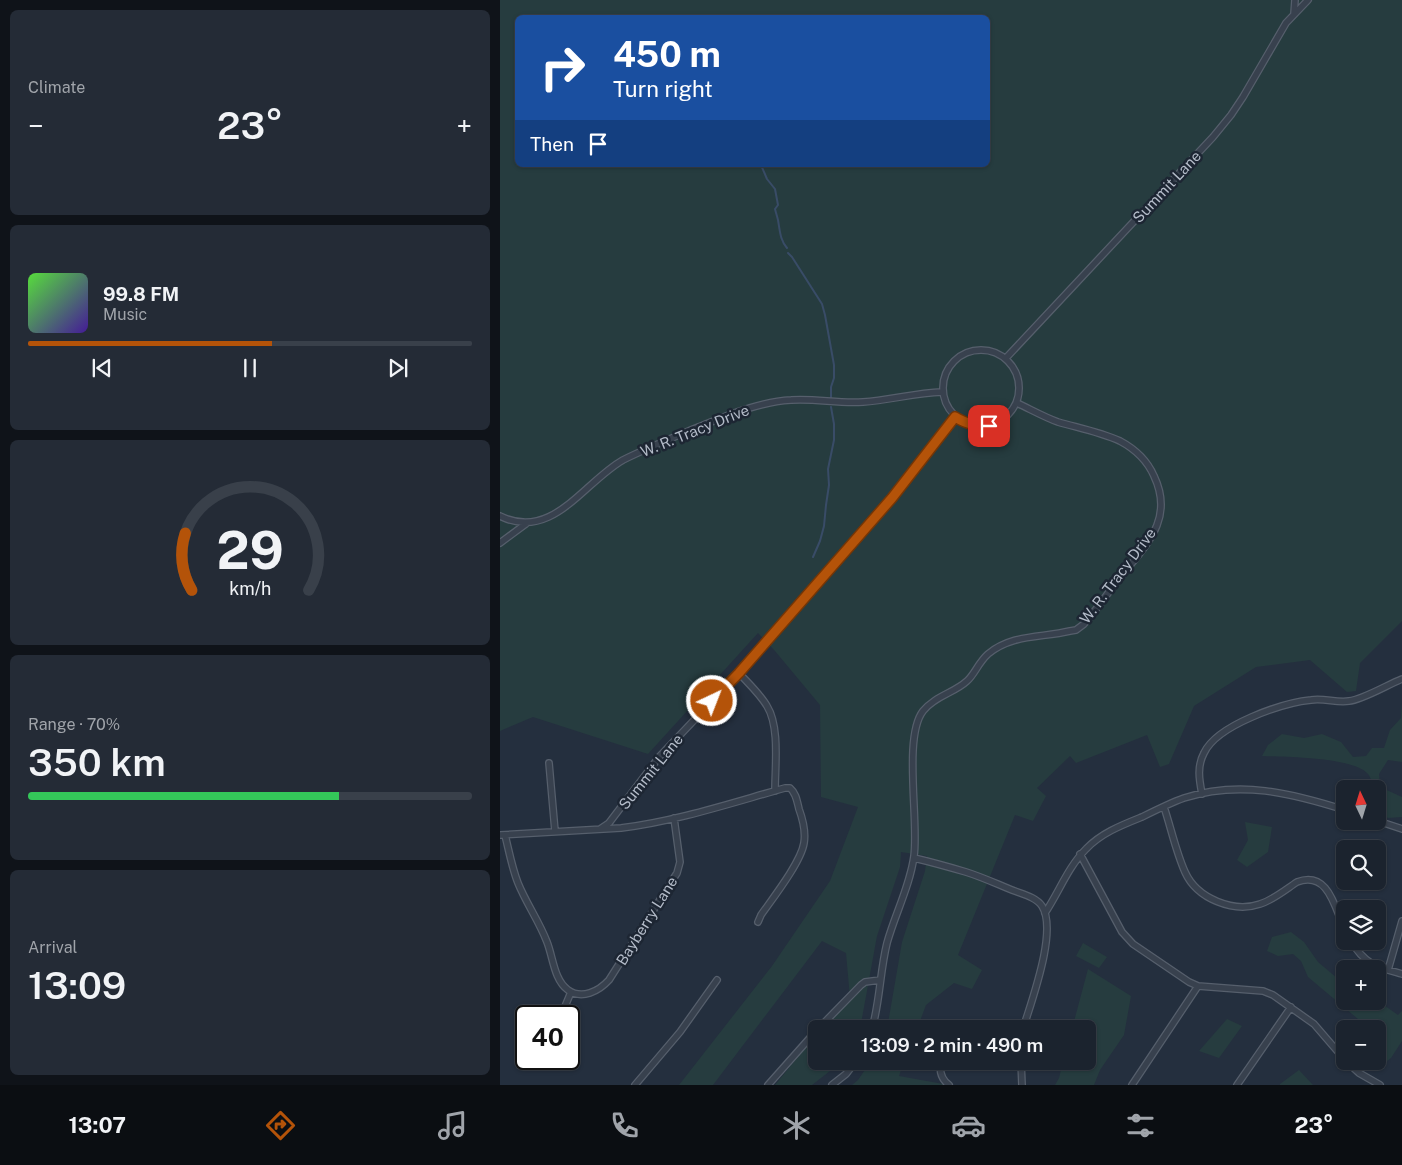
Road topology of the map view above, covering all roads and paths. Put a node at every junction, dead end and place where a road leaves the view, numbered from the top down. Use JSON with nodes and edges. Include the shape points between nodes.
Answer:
{"nodes":[{"id":1,"x":1295,"y":0,"type":"edge"},
{"id":2,"x":1308,"y":0,"type":"edge"},
{"id":3,"x":1294,"y":14,"type":"junction"},
{"id":4,"x":1006,"y":358,"type":"junction"},
{"id":5,"x":942,"y":392,"type":"junction"},
{"id":6,"x":1017,"y":403,"type":"junction"},
{"id":7,"x":955,"y":417,"type":"junction"},
{"id":8,"x":500,"y":516,"type":"edge"},
{"id":9,"x":527,"y":523,"type":"junction"},
{"id":10,"x":500,"y":543,"type":"edge"},
{"id":11,"x":739,"y":673,"type":"junction"},
{"id":12,"x":1402,"y":679,"type":"edge"},
{"id":13,"x":549,"y":764,"type":"dead end"},
{"id":14,"x":775,"y":791,"type":"junction"},
{"id":15,"x":1202,"y":794,"type":"junction"},
{"id":16,"x":1164,"y":807,"type":"junction"},
{"id":17,"x":1336,"y":807,"type":"edge"},
{"id":18,"x":674,"y":818,"type":"junction"},
{"id":19,"x":1386,"y":824,"type":"edge"},
{"id":20,"x":600,"y":829,"type":"junction"},
{"id":21,"x":1402,"y":829,"type":"edge"},
{"id":22,"x":555,"y":831,"type":"junction"},
{"id":23,"x":502,"y":835,"type":"edge"},
{"id":24,"x":1080,"y":854,"type":"junction"},
{"id":25,"x":914,"y":858,"type":"junction"},
{"id":26,"x":1336,"y":909,"type":"edge"},
{"id":27,"x":1045,"y":913,"type":"junction"},
{"id":28,"x":1402,"y":921,"type":"edge"},
{"id":29,"x":758,"y":922,"type":"dead end"},
{"id":30,"x":1357,"y":950,"type":"edge"},
{"id":31,"x":1388,"y":970,"type":"junction"},
{"id":32,"x":1402,"y":974,"type":"edge"},
{"id":33,"x":716,"y":980,"type":"dead end"},
{"id":34,"x":880,"y":980,"type":"junction"},
{"id":35,"x":1198,"y":986,"type":"junction"},
{"id":36,"x":571,"y":992,"type":"junction"},
{"id":37,"x":566,"y":1005,"type":"edge"},
{"id":38,"x":1291,"y":1007,"type":"junction"},
{"id":39,"x":827,"y":1020,"type":"edge"},
{"id":40,"x":874,"y":1020,"type":"edge"},
{"id":41,"x":1026,"y":1020,"type":"edge"},
{"id":42,"x":808,"y":1040,"type":"edge"},
{"id":43,"x":1336,"y":1049,"type":"edge"},
{"id":44,"x":849,"y":1070,"type":"edge"},
{"id":45,"x":941,"y":1070,"type":"edge"},
{"id":46,"x":1021,"y":1070,"type":"edge"},
{"id":47,"x":1356,"y":1070,"type":"edge"},
{"id":48,"x":635,"y":1085,"type":"edge"},
{"id":49,"x":768,"y":1085,"type":"edge"},
{"id":50,"x":832,"y":1085,"type":"edge"},
{"id":51,"x":949,"y":1085,"type":"edge"},
{"id":52,"x":1022,"y":1085,"type":"edge"},
{"id":53,"x":1132,"y":1085,"type":"edge"},
{"id":54,"x":1237,"y":1085,"type":"edge"},
{"id":55,"x":1380,"y":1085,"type":"edge"}],
"edges":[{"from":1,"to":3,"type":"street"},
{"from":2,"to":3,"type":"street","name":"Summit Lane"},
{"from":3,"to":4,"type":"street","name":"Summit Lane","via":[[1214,137]]},
{"from":4,"to":5,"type":"street","via":[[982,349],[957,357],[948,367]]},
{"from":4,"to":6,"type":"street","via":[[1019,379]]},
{"from":5,"to":7,"type":"street"},
{"from":5,"to":9,"type":"street","name":"W. R. Tracy Drive","via":[[858,402],[790,400],[736,412],[622,461],[566,507],[544,519]]},
{"from":6,"to":7,"type":"street","via":[[1001,421],[989,426],[965,423]]},
{"from":6,"to":25,"type":"street","name":"W. R. Tracy Drive","via":[[1052,420],[1107,436],[1131,448],[1151,469],[1158,485],[1162,504],[1160,515],[1151,538],[1080,628],[1000,645],[982,659],[968,681],[924,710],[917,721],[913,743]]},
{"from":7,"to":11,"type":"street","name":"Summit Lane","via":[[892,498]]},
{"from":8,"to":9,"type":"street"},
{"from":9,"to":10,"type":"street","name":"W. R. Tracy Drive"},
{"from":11,"to":14,"type":"street","via":[[765,702],[772,718],[775,730]]},
{"from":11,"to":20,"type":"street","name":"Summit Lane","via":[[659,757],[609,823]]},
{"from":12,"to":15,"type":"street","via":[[1351,701],[1297,702],[1262,713],[1226,730],[1212,740],[1202,757],[1199,767]]},
{"from":13,"to":22,"type":"street"},
{"from":14,"to":18,"type":"street"},
{"from":14,"to":29,"type":"street","via":[[790,788],[794,792],[803,823],[804,846]]},
{"from":15,"to":16,"type":"street"},
{"from":15,"to":17,"type":"street","via":[[1251,789],[1274,791]]},
{"from":16,"to":24,"type":"street","via":[[1100,837]]},
{"from":16,"to":26,"type":"street","via":[[1186,872],[1205,895],[1230,905],[1252,906],[1266,902],[1296,882],[1312,880],[1328,891]]},
{"from":18,"to":20,"type":"street"},
{"from":18,"to":36,"type":"street","name":"Bayberry Lane","via":[[680,862],[677,873],[609,980],[591,993]]},
{"from":19,"to":21,"type":"street"},
{"from":20,"to":22,"type":"street"},
{"from":22,"to":23,"type":"street"},
{"from":23,"to":36,"type":"street","via":[[560,981]]},
{"from":24,"to":27,"type":"street"},
{"from":24,"to":35,"type":"street","via":[[1115,921],[1132,944]]},
{"from":25,"to":27,"type":"street","via":[[971,874],[1033,898]]},
{"from":25,"to":34,"type":"street","name":"W. R. Tracy Drive"},
{"from":27,"to":41,"type":"street","via":[[1047,938],[1044,957]]},
{"from":28,"to":31,"type":"street"},
{"from":30,"to":31,"type":"street","via":[[1367,962]]},
{"from":31,"to":32,"type":"street"},
{"from":33,"to":48,"type":"street","via":[[680,1032]]},
{"from":34,"to":39,"type":"street","via":[[860,985]]},
{"from":34,"to":40,"type":"street","name":"W. R. Tracy Drive"},
{"from":35,"to":38,"type":"street","via":[[1263,991]]},
{"from":35,"to":53,"type":"street"},
{"from":36,"to":37,"type":"street"},
{"from":38,"to":43,"type":"street","via":[[1314,1024]]},
{"from":38,"to":54,"type":"street"},
{"from":42,"to":49,"type":"street"},
{"from":44,"to":50,"type":"street"},
{"from":45,"to":51,"type":"street"},
{"from":46,"to":52,"type":"street"},
{"from":47,"to":55,"type":"street"}]}
